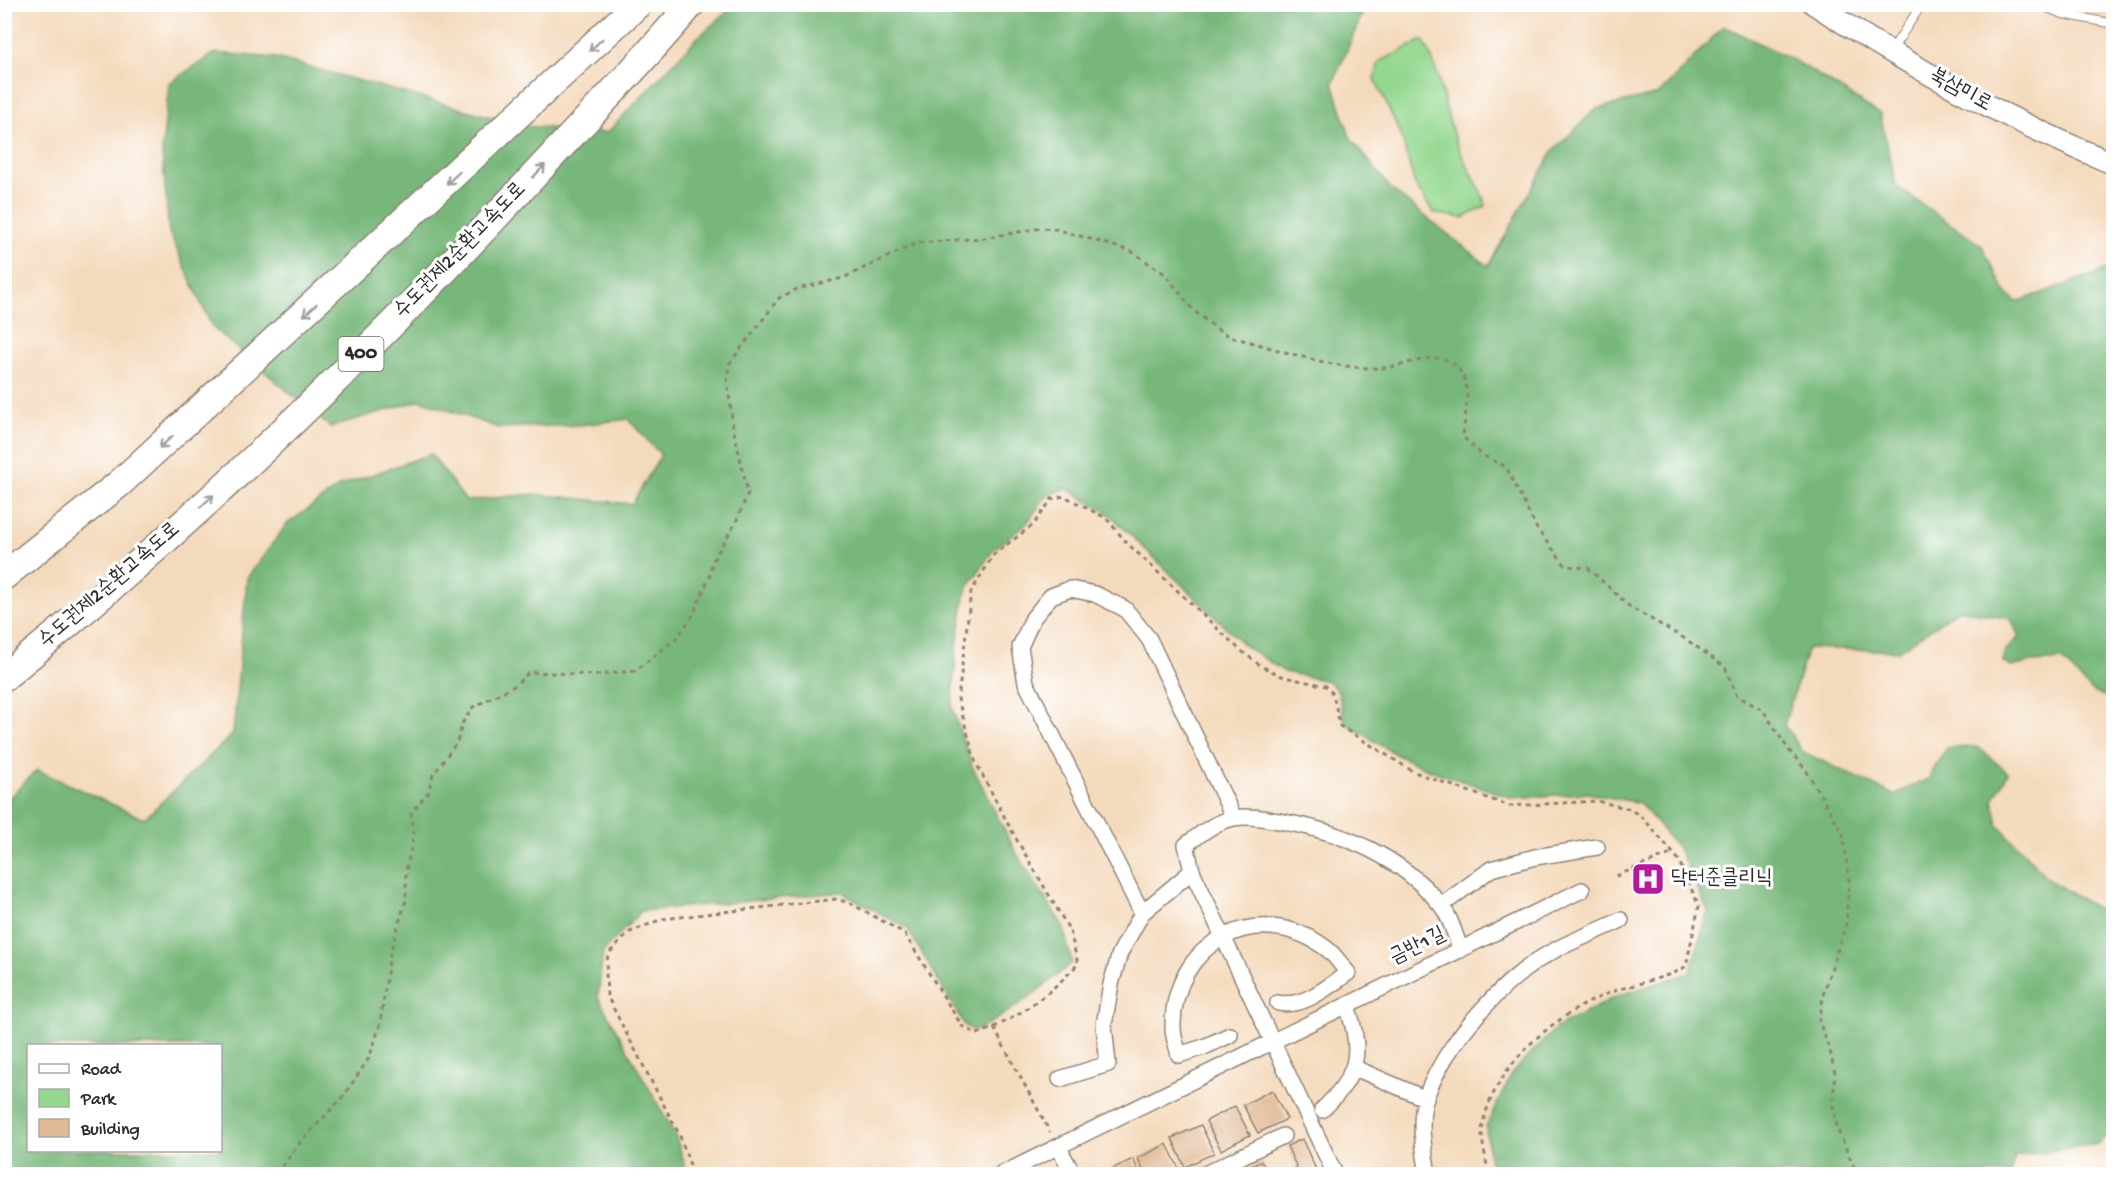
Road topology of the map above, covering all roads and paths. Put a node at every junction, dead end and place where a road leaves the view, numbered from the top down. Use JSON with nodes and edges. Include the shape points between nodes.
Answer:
{"nodes":[{"id":1,"x":638,"y":4,"type":"edge"},
{"id":2,"x":691,"y":4,"type":"edge"},
{"id":3,"x":1814,"y":4,"type":"edge"},
{"id":4,"x":1922,"y":4,"type":"edge"},
{"id":5,"x":2037,"y":4,"type":"edge"},
{"id":6,"x":2114,"y":24,"type":"edge"},
{"id":7,"x":1890,"y":52,"type":"junction"},
{"id":8,"x":2114,"y":164,"type":"edge"},
{"id":9,"x":4,"y":576,"type":"edge"},
{"id":10,"x":4,"y":677,"type":"edge"},
{"id":11,"x":1234,"y":818,"type":"junction"},
{"id":12,"x":1597,"y":847,"type":"dead end"},
{"id":13,"x":1673,"y":853,"type":"junction"},
{"id":14,"x":1192,"y":871,"type":"junction"},
{"id":15,"x":1616,"y":876,"type":"dead end"},
{"id":16,"x":1582,"y":890,"type":"dead end"},
{"id":17,"x":1442,"y":905,"type":"junction"},
{"id":18,"x":1142,"y":913,"type":"junction"},
{"id":19,"x":1621,"y":920,"type":"dead end"},
{"id":20,"x":1223,"y":935,"type":"junction"},
{"id":21,"x":1461,"y":950,"type":"junction"},
{"id":22,"x":1278,"y":1003,"type":"dead end"},
{"id":23,"x":1347,"y":1006,"type":"junction"},
{"id":24,"x":994,"y":1028,"type":"junction"},
{"id":25,"x":1230,"y":1035,"type":"dead end"},
{"id":26,"x":1273,"y":1042,"type":"junction"},
{"id":27,"x":1355,"y":1068,"type":"junction"},
{"id":28,"x":1060,"y":1079,"type":"dead end"},
{"id":29,"x":1426,"y":1099,"type":"junction"},
{"id":30,"x":1322,"y":1110,"type":"dead end"},
{"id":31,"x":1283,"y":1136,"type":"dead end"},
{"id":32,"x":1059,"y":1148,"type":"junction"},
{"id":33,"x":278,"y":1174,"type":"edge"},
{"id":34,"x":693,"y":1174,"type":"edge"},
{"id":35,"x":1002,"y":1174,"type":"edge"},
{"id":36,"x":1073,"y":1174,"type":"edge"},
{"id":37,"x":1205,"y":1174,"type":"edge"},
{"id":38,"x":1335,"y":1174,"type":"edge"},
{"id":39,"x":1428,"y":1174,"type":"edge"},
{"id":40,"x":1487,"y":1174,"type":"edge"},
{"id":41,"x":1857,"y":1174,"type":"edge"}],
"edges":[{"from":1,"to":9,"type":"highway","one_way":true,"via":[[120,483]]},
{"from":10,"to":2,"type":"highway","name":"수도권제2순환고속도로","number":"400","one_way":true,"via":[[173,533],[299,417],[471,244]]},
{"from":3,"to":7,"type":"street","name":"북삼미로"},
{"from":4,"to":7,"type":"lane"},
{"from":5,"to":6,"type":"lane","via":[[2063,14]]},
{"from":7,"to":8,"type":"street","name":"북삼미로","via":[[2005,116]]},
{"from":11,"to":14,"type":"street","via":[[1206,829],[1186,845]]},
{"from":11,"to":17,"type":"street","via":[[1263,818],[1309,826],[1353,840],[1400,866]]},
{"from":11,"to":18,"type":"street","via":[[1149,639],[1125,609],[1095,594],[1070,589],[1051,597],[1033,618],[1020,647],[1026,683]]},
{"from":12,"to":17,"type":"street","via":[[1491,869]]},
{"from":13,"to":15,"type":"path"},
{"from":13,"to":24,"type":"path","via":[[1644,819],[1616,804],[1597,801],[1510,806],[1402,766],[1340,726],[1333,694],[1326,686],[1284,677],[1261,666],[1106,518],[1071,498],[1058,497],[1046,505],[1033,525],[994,554],[971,592],[961,659],[958,699],[975,761],[1066,923],[1078,964],[1039,1000]]},
{"from":13,"to":40,"type":"path","via":[[1699,906],[1686,966],[1598,998],[1555,1022],[1514,1062],[1491,1101],[1482,1126]]},
{"from":14,"to":18,"type":"street"},
{"from":14,"to":20,"type":"street"},
{"from":16,"to":21,"type":"street","name":"금반1길"},
{"from":17,"to":21,"type":"street"},
{"from":18,"to":28,"type":"street","via":[[1120,953],[1111,984],[1104,1025],[1108,1064]]},
{"from":19,"to":29,"type":"street","via":[[1558,948],[1527,968],[1469,1025],[1449,1051]]},
{"from":20,"to":22,"type":"street","via":[[1249,927],[1275,927],[1301,934],[1329,950],[1348,974],[1292,1006]]},
{"from":20,"to":25,"type":"street","via":[[1199,955],[1185,978],[1175,1003],[1173,1030],[1179,1055]]},
{"from":20,"to":26,"type":"street"},
{"from":21,"to":23,"type":"street","name":"금반1길"},
{"from":23,"to":26,"type":"street","name":"금반1길"},
{"from":23,"to":27,"type":"street","via":[[1356,1030]]},
{"from":24,"to":32,"type":"path"},
{"from":24,"to":34,"type":"path","via":[[977,1034],[962,1026],[904,933],[850,903],[821,899],[662,919],[630,932],[608,954],[607,996],[680,1136]]},
{"from":26,"to":32,"type":"street","name":"금반1길"},
{"from":26,"to":38,"type":"street"},
{"from":27,"to":29,"type":"street"},
{"from":27,"to":30,"type":"street","via":[[1344,1089]]},
{"from":29,"to":39,"type":"street","via":[[1421,1133]]},
{"from":31,"to":37,"type":"street"},
{"from":32,"to":35,"type":"street","name":"금반1길"},
{"from":32,"to":36,"type":"street"},
{"from":33,"to":41,"type":"path","via":[[369,1058],[380,1025],[390,953],[406,900],[406,870],[414,834],[411,813],[429,793],[434,775],[457,742],[473,707],[516,685],[529,672],[596,675],[635,671],[676,639],[693,615],[712,562],[736,522],[748,492],[733,428],[727,379],[730,363],[779,298],[813,283],[843,278],[917,243],[984,238],[1041,228],[1131,251],[1165,274],[1194,311],[1235,338],[1340,367],[1383,369],[1444,359],[1456,366],[1467,390],[1462,437],[1482,455],[1506,467],[1536,529],[1566,566],[1588,568],[1630,607],[1725,667],[1737,696],[1762,710],[1806,770],[1843,834],[1850,881],[1846,924],[1824,991],[1819,1021],[1835,1073],[1833,1105],[1837,1128]]}]}
